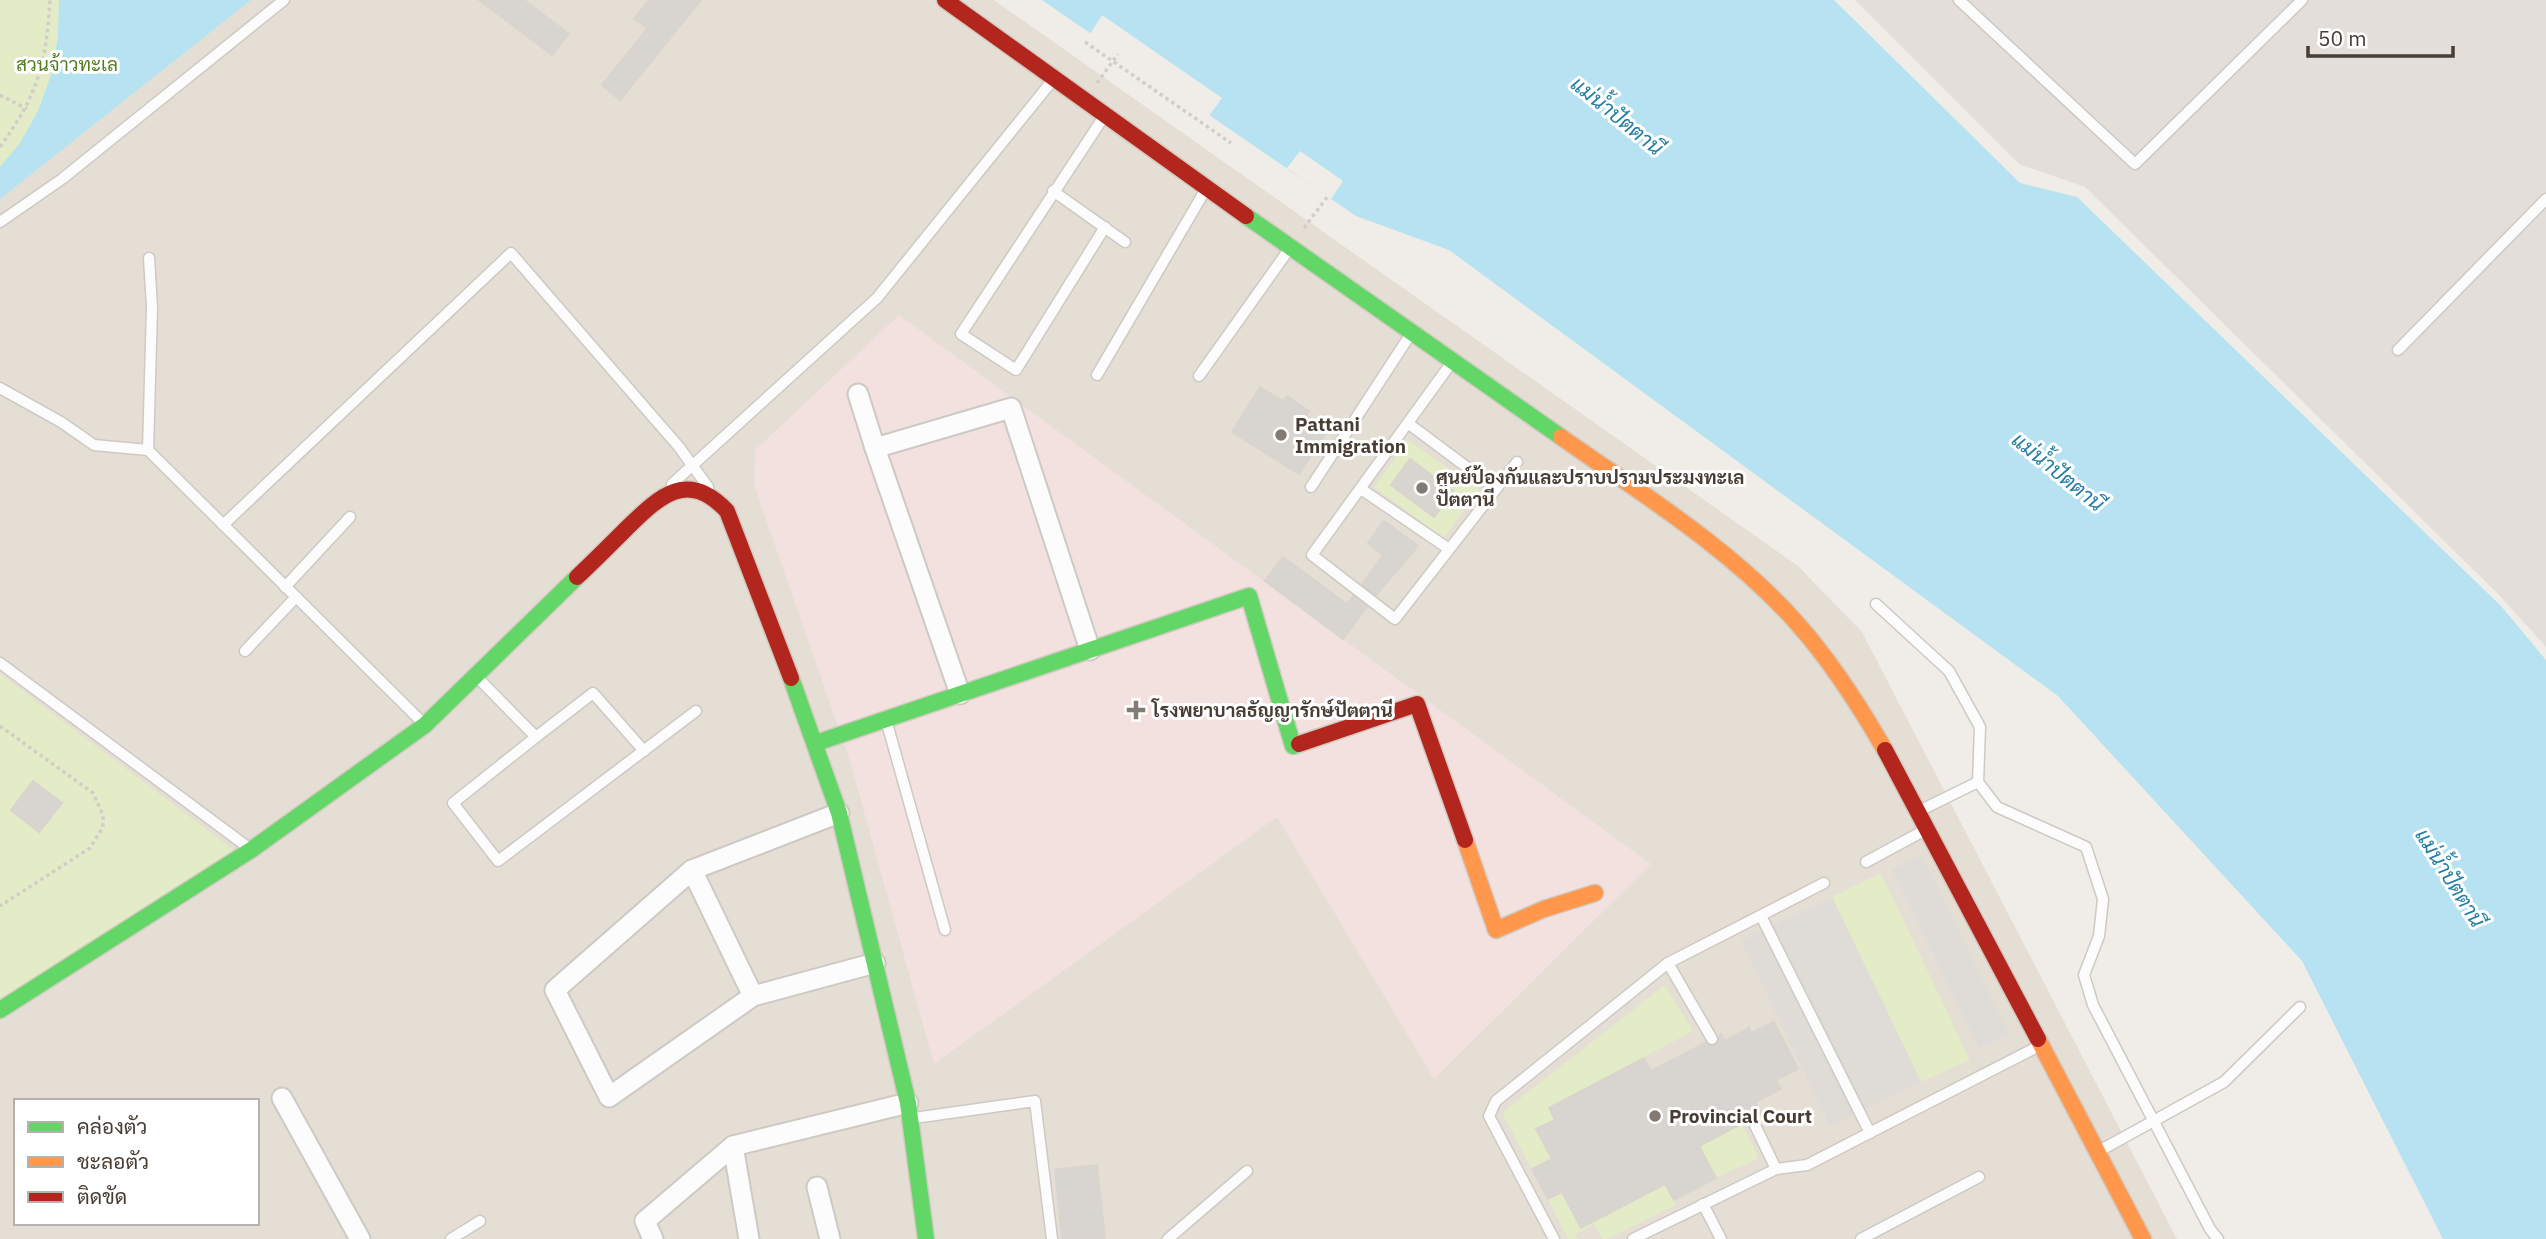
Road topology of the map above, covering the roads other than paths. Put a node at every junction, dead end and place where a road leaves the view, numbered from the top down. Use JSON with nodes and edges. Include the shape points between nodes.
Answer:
{"nodes":[{"id":1,"x":284,"y":0,"type":"edge"},
{"id":2,"x":945,"y":0,"type":"edge"},
{"id":3,"x":1959,"y":0,"type":"edge"},
{"id":4,"x":2302,"y":0,"type":"edge"},
{"id":5,"x":1052,"y":80,"type":"junction"},
{"id":6,"x":1104,"y":116,"type":"junction"},
{"id":7,"x":1206,"y":188,"type":"junction"},
{"id":8,"x":1053,"y":191,"type":"junction"},
{"id":9,"x":2546,"y":199,"type":"edge"},
{"id":10,"x":0,"y":222,"type":"edge"},
{"id":11,"x":1105,"y":227,"type":"junction"},
{"id":12,"x":1125,"y":242,"type":"dead end"},
{"id":13,"x":1291,"y":247,"type":"junction"},
{"id":14,"x":149,"y":258,"type":"dead end"},
{"id":15,"x":1413,"y":330,"type":"junction"},
{"id":16,"x":2398,"y":350,"type":"dead end"},
{"id":17,"x":1454,"y":360,"type":"junction"},
{"id":18,"x":1097,"y":375,"type":"dead end"},
{"id":19,"x":1199,"y":376,"type":"dead end"},
{"id":20,"x":0,"y":388,"type":"edge"},
{"id":21,"x":858,"y":394,"type":"dead end"},
{"id":22,"x":1409,"y":424,"type":"junction"},
{"id":23,"x":875,"y":447,"type":"junction"},
{"id":24,"x":148,"y":450,"type":"junction"},
{"id":25,"x":1517,"y":462,"type":"dead end"},
{"id":26,"x":692,"y":465,"type":"junction"},
{"id":27,"x":1311,"y":487,"type":"dead end"},
{"id":28,"x":1361,"y":489,"type":"junction"},
{"id":29,"x":1496,"y":489,"type":"junction"},
{"id":30,"x":660,"y":496,"type":"junction"},
{"id":31,"x":717,"y":500,"type":"junction"},
{"id":32,"x":350,"y":517,"type":"dead end"},
{"id":33,"x":223,"y":525,"type":"junction"},
{"id":34,"x":1449,"y":550,"type":"junction"},
{"id":35,"x":285,"y":587,"type":"junction"},
{"id":36,"x":296,"y":597,"type":"junction"},
{"id":37,"x":1876,"y":604,"type":"dead end"},
{"id":38,"x":1090,"y":650,"type":"junction"},
{"id":39,"x":245,"y":651,"type":"dead end"},
{"id":40,"x":0,"y":663,"type":"edge"},
{"id":41,"x":477,"y":677,"type":"junction"},
{"id":42,"x":960,"y":694,"type":"junction"},
{"id":43,"x":696,"y":711,"type":"dead end"},
{"id":44,"x":886,"y":719,"type":"junction"},
{"id":45,"x":425,"y":724,"type":"junction"},
{"id":46,"x":536,"y":737,"type":"junction"},
{"id":47,"x":816,"y":743,"type":"junction"},
{"id":48,"x":644,"y":751,"type":"junction"},
{"id":49,"x":1978,"y":782,"type":"junction"},
{"id":50,"x":1918,"y":811,"type":"junction"},
{"id":51,"x":839,"y":813,"type":"junction"},
{"id":52,"x":1927,"y":829,"type":"junction"},
{"id":53,"x":251,"y":850,"type":"junction"},
{"id":54,"x":1866,"y":862,"type":"dead end"},
{"id":55,"x":692,"y":870,"type":"junction"},
{"id":56,"x":1824,"y":883,"type":"dead end"},
{"id":57,"x":1595,"y":893,"type":"dead end"},
{"id":58,"x":1761,"y":916,"type":"junction"},
{"id":59,"x":945,"y":930,"type":"dead end"},
{"id":60,"x":874,"y":963,"type":"junction"},
{"id":61,"x":1668,"y":963,"type":"junction"},
{"id":62,"x":753,"y":996,"type":"junction"},
{"id":63,"x":2300,"y":1007,"type":"dead end"},
{"id":64,"x":0,"y":1010,"type":"edge"},
{"id":65,"x":1712,"y":1039,"type":"dead end"},
{"id":66,"x":2041,"y":1045,"type":"junction"},
{"id":67,"x":282,"y":1098,"type":"dead end"},
{"id":68,"x":909,"y":1111,"type":"junction"},
{"id":69,"x":1752,"y":1119,"type":"dead end"},
{"id":70,"x":2155,"y":1123,"type":"junction"},
{"id":71,"x":1870,"y":1133,"type":"junction"},
{"id":72,"x":733,"y":1146,"type":"junction"},
{"id":73,"x":2097,"y":1152,"type":"junction"},
{"id":74,"x":1776,"y":1169,"type":"junction"},
{"id":75,"x":1247,"y":1171,"type":"dead end"},
{"id":76,"x":1979,"y":1177,"type":"dead end"},
{"id":77,"x":817,"y":1187,"type":"dead end"},
{"id":78,"x":1703,"y":1203,"type":"junction"},
{"id":79,"x":480,"y":1221,"type":"dead end"},
{"id":80,"x":360,"y":1239,"type":"edge"},
{"id":81,"x":451,"y":1239,"type":"edge"},
{"id":82,"x":653,"y":1239,"type":"edge"},
{"id":83,"x":749,"y":1239,"type":"edge"},
{"id":84,"x":830,"y":1239,"type":"edge"},
{"id":85,"x":926,"y":1239,"type":"edge"},
{"id":86,"x":1052,"y":1239,"type":"edge"},
{"id":87,"x":1168,"y":1239,"type":"edge"},
{"id":88,"x":1554,"y":1239,"type":"edge"},
{"id":89,"x":1633,"y":1239,"type":"edge"},
{"id":90,"x":1721,"y":1239,"type":"edge"},
{"id":91,"x":1861,"y":1239,"type":"edge"},
{"id":92,"x":2143,"y":1239,"type":"edge"},
{"id":93,"x":2218,"y":1239,"type":"edge"}],
"edges":[{"from":1,"to":10,"type":"lane","via":[[62,179]]},
{"from":2,"to":5,"type":"street"},
{"from":3,"to":4,"type":"lane","via":[[2135,164]]},
{"from":5,"to":6,"type":"street"},
{"from":5,"to":26,"type":"lane","via":[[877,298]]},
{"from":6,"to":7,"type":"street"},
{"from":6,"to":8,"type":"lane"},
{"from":7,"to":13,"type":"street"},
{"from":7,"to":18,"type":"lane"},
{"from":8,"to":11,"type":"lane"},
{"from":8,"to":11,"type":"lane","via":[[961,334],[1016,370]]},
{"from":9,"to":16,"type":"lane"},
{"from":11,"to":12,"type":"lane"},
{"from":13,"to":15,"type":"street"},
{"from":13,"to":19,"type":"lane"},
{"from":14,"to":24,"type":"lane"},
{"from":15,"to":17,"type":"street"},
{"from":15,"to":27,"type":"lane"},
{"from":17,"to":22,"type":"lane"},
{"from":17,"to":50,"type":"street","via":[[1746,573],[1794,619],[1832,666]]},
{"from":20,"to":24,"type":"lane","via":[[94,445]]},
{"from":21,"to":23,"type":"street"},
{"from":22,"to":28,"type":"lane"},
{"from":22,"to":29,"type":"lane"},
{"from":23,"to":38,"type":"street","via":[[1011,408]]},
{"from":23,"to":42,"type":"street"},
{"from":24,"to":33,"type":"lane"},
{"from":25,"to":29,"type":"lane"},
{"from":26,"to":30,"type":"lane"},
{"from":26,"to":31,"type":"lane"},
{"from":26,"to":33,"type":"lane","via":[[511,253]]},
{"from":28,"to":34,"type":"lane"},
{"from":28,"to":34,"type":"lane","via":[[1312,555],[1395,619]]},
{"from":29,"to":34,"type":"lane"},
{"from":30,"to":31,"type":"street","via":[[689,488]]},
{"from":30,"to":41,"type":"street"},
{"from":31,"to":47,"type":"street","via":[[727,511]]},
{"from":32,"to":35,"type":"lane"},
{"from":33,"to":35,"type":"lane"},
{"from":35,"to":36,"type":"lane"},
{"from":36,"to":39,"type":"lane"},
{"from":36,"to":45,"type":"lane"},
{"from":37,"to":49,"type":"lane","via":[[1949,671],[1980,727]]},
{"from":38,"to":42,"type":"street"},
{"from":38,"to":57,"type":"street","via":[[1249,596],[1293,746],[1417,704],[1496,930]]},
{"from":40,"to":53,"type":"lane"},
{"from":41,"to":45,"type":"street"},
{"from":41,"to":46,"type":"lane"},
{"from":42,"to":44,"type":"street"},
{"from":43,"to":48,"type":"lane"},
{"from":44,"to":47,"type":"street"},
{"from":44,"to":59,"type":"lane"},
{"from":45,"to":53,"type":"street"},
{"from":46,"to":48,"type":"lane","via":[[593,694]]},
{"from":46,"to":48,"type":"lane","via":[[453,803],[498,861]]},
{"from":47,"to":51,"type":"street"},
{"from":49,"to":50,"type":"lane"},
{"from":49,"to":70,"type":"lane","via":[[1997,807],[2086,847],[2103,899],[2099,936],[2084,975],[2093,1005]]},
{"from":50,"to":52,"type":"street"},
{"from":51,"to":55,"type":"street"},
{"from":51,"to":60,"type":"street"},
{"from":52,"to":54,"type":"lane"},
{"from":52,"to":66,"type":"street"},
{"from":53,"to":64,"type":"street"},
{"from":55,"to":62,"type":"street"},
{"from":55,"to":62,"type":"street","via":[[555,990],[609,1097]]},
{"from":56,"to":58,"type":"lane"},
{"from":58,"to":61,"type":"lane"},
{"from":58,"to":71,"type":"lane"},
{"from":60,"to":62,"type":"street"},
{"from":60,"to":68,"type":"street"},
{"from":61,"to":65,"type":"lane"},
{"from":61,"to":88,"type":"lane","via":[[1496,1101],[1489,1116]]},
{"from":63,"to":70,"type":"lane","via":[[2224,1082]]},
{"from":66,"to":71,"type":"lane"},
{"from":66,"to":73,"type":"street"},
{"from":67,"to":80,"type":"street"},
{"from":68,"to":72,"type":"street"},
{"from":68,"to":85,"type":"street"},
{"from":68,"to":86,"type":"lane","via":[[1035,1101]]},
{"from":69,"to":74,"type":"lane"},
{"from":70,"to":73,"type":"lane"},
{"from":70,"to":93,"type":"lane"},
{"from":71,"to":74,"type":"lane","via":[[1807,1165]]},
{"from":72,"to":82,"type":"street","via":[[645,1221]]},
{"from":72,"to":83,"type":"street"},
{"from":73,"to":92,"type":"street"},
{"from":74,"to":78,"type":"lane"},
{"from":75,"to":87,"type":"lane"},
{"from":76,"to":91,"type":"lane"},
{"from":77,"to":84,"type":"street"},
{"from":78,"to":89,"type":"lane"},
{"from":78,"to":90,"type":"lane"},
{"from":79,"to":81,"type":"lane"}]}
